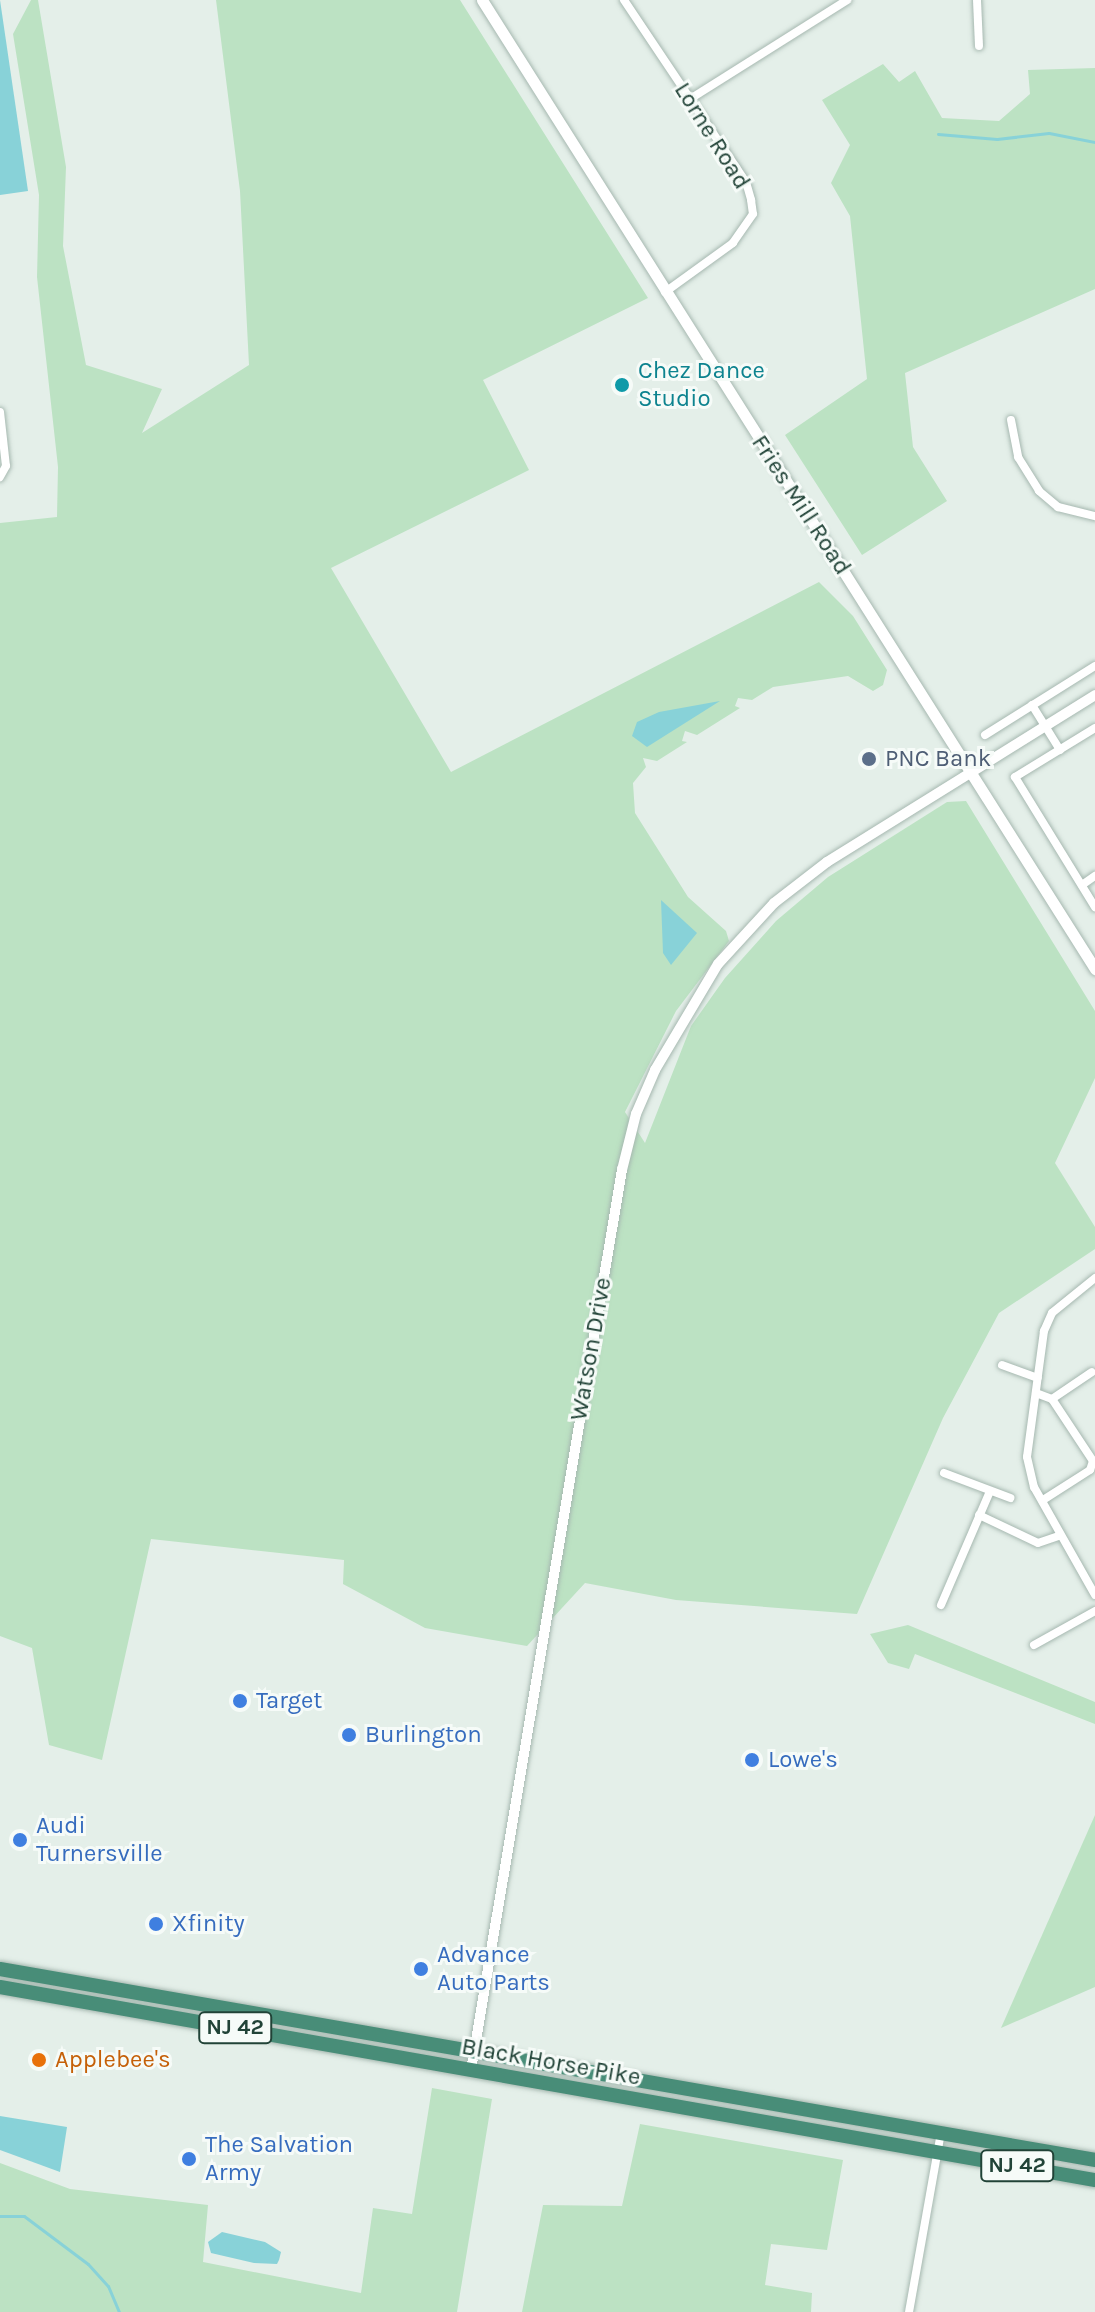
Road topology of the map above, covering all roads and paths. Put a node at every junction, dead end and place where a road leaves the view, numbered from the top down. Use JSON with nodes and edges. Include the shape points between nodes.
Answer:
{"nodes":[{"id":1,"x":482,"y":0,"type":"edge"},
{"id":2,"x":624,"y":0,"type":"edge"},
{"id":3,"x":847,"y":0,"type":"edge"},
{"id":4,"x":977,"y":0,"type":"edge"},
{"id":5,"x":979,"y":46,"type":"dead end"},
{"id":6,"x":690,"y":99,"type":"junction"},
{"id":7,"x":665,"y":292,"type":"junction"},
{"id":8,"x":0,"y":412,"type":"edge"},
{"id":9,"x":1011,"y":420,"type":"dead end"},
{"id":10,"x":0,"y":477,"type":"edge"},
{"id":11,"x":1095,"y":516,"type":"edge"},
{"id":12,"x":1095,"y":666,"type":"edge"},
{"id":13,"x":1095,"y":695,"type":"edge"},
{"id":14,"x":1032,"y":705,"type":"junction"},
{"id":15,"x":1045,"y":726,"type":"junction"},
{"id":16,"x":1095,"y":728,"type":"edge"},
{"id":17,"x":985,"y":735,"type":"dead end"},
{"id":18,"x":1060,"y":750,"type":"junction"},
{"id":19,"x":971,"y":772,"type":"junction"},
{"id":20,"x":1095,"y":876,"type":"edge"},
{"id":21,"x":1082,"y":885,"type":"junction"},
{"id":22,"x":1095,"y":907,"type":"edge"},
{"id":23,"x":1095,"y":969,"type":"edge"},
{"id":24,"x":1095,"y":1278,"type":"edge"},
{"id":25,"x":1002,"y":1365,"type":"dead end"},
{"id":26,"x":1092,"y":1372,"type":"dead end"},
{"id":27,"x":1038,"y":1378,"type":"junction"},
{"id":28,"x":1036,"y":1393,"type":"junction"},
{"id":29,"x":1052,"y":1399,"type":"junction"},
{"id":30,"x":944,"y":1473,"type":"dead end"},
{"id":31,"x":990,"y":1491,"type":"junction"},
{"id":32,"x":1010,"y":1498,"type":"dead end"},
{"id":33,"x":1043,"y":1500,"type":"junction"},
{"id":34,"x":979,"y":1515,"type":"junction"},
{"id":35,"x":1061,"y":1535,"type":"junction"},
{"id":36,"x":1095,"y":1595,"type":"edge"},
{"id":37,"x":941,"y":1605,"type":"dead end"},
{"id":38,"x":1095,"y":1611,"type":"edge"},
{"id":39,"x":1034,"y":1645,"type":"dead end"},
{"id":40,"x":0,"y":1969,"type":"edge"},
{"id":41,"x":67,"y":1979,"type":"junction"},
{"id":42,"x":2,"y":1987,"type":"edge"},
{"id":43,"x":474,"y":2052,"type":"junction"},
{"id":44,"x":471,"y":2070,"type":"junction"},
{"id":45,"x":839,"y":2118,"type":"junction"},
{"id":46,"x":941,"y":2133,"type":"junction"},
{"id":47,"x":834,"y":2134,"type":"junction"},
{"id":48,"x":939,"y":2153,"type":"junction"},
{"id":49,"x":1095,"y":2160,"type":"edge"},
{"id":50,"x":1095,"y":2180,"type":"edge"},
{"id":51,"x":909,"y":2312,"type":"edge"}],
"edges":[{"from":1,"to":7,"type":"main road","name":"Fries Mill Road"},
{"from":2,"to":6,"type":"street","name":"Lorne Road"},
{"from":3,"to":6,"type":"street"},
{"from":4,"to":5,"type":"street"},
{"from":6,"to":7,"type":"street","name":"Lorne Road","via":[[746,182],[753,214],[733,243]]},
{"from":7,"to":19,"type":"main road","name":"Fries Mill Road"},
{"from":8,"to":10,"type":"street","via":[[6,466]]},
{"from":9,"to":11,"type":"street","via":[[1018,457],[1039,491],[1058,507]]},
{"from":12,"to":14,"type":"street"},
{"from":13,"to":15,"type":"street","name":"Watson Drive"},
{"from":14,"to":15,"type":"street"},
{"from":14,"to":17,"type":"street"},
{"from":15,"to":18,"type":"street"},
{"from":15,"to":19,"type":"street","name":"Watson Drive"},
{"from":16,"to":18,"type":"street"},
{"from":18,"to":21,"type":"street","via":[[1015,777]]},
{"from":19,"to":23,"type":"main road","name":"Fries Mill Road"},
{"from":19,"to":43,"type":"street","name":"Watson Drive","via":[[827,862],[774,903],[718,964],[687,1012],[636,1114],[547,1596]]},
{"from":20,"to":21,"type":"street"},
{"from":21,"to":22,"type":"street"},
{"from":24,"to":27,"type":"street","via":[[1052,1313]]},
{"from":25,"to":27,"type":"street"},
{"from":26,"to":29,"type":"street"},
{"from":27,"to":28,"type":"street"},
{"from":28,"to":29,"type":"street"},
{"from":28,"to":33,"type":"street","via":[[1027,1457]]},
{"from":29,"to":33,"type":"street","via":[[1093,1461],[1090,1470]]},
{"from":30,"to":31,"type":"street"},
{"from":31,"to":32,"type":"street"},
{"from":31,"to":34,"type":"street"},
{"from":33,"to":35,"type":"street"},
{"from":34,"to":35,"type":"street","via":[[1038,1543]]},
{"from":34,"to":37,"type":"street"},
{"from":35,"to":36,"type":"street"},
{"from":38,"to":39,"type":"street"},
{"from":40,"to":41,"type":"highway","name":"Black Horse Pike","number":"NJ 42"},
{"from":41,"to":42,"type":"highway","via":[[22,1977]]},
{"from":41,"to":43,"type":"highway","name":"Black Horse Pike","number":"NJ 42"},
{"from":42,"to":44,"type":"highway","name":"Black Horse Pike","number":"NJ 42"},
{"from":43,"to":44,"type":"street","name":"Watson Drive"},
{"from":43,"to":45,"type":"highway","name":"Black Horse Pike","number":"NJ 42"},
{"from":44,"to":47,"type":"highway","name":"Black Horse Pike","number":"NJ 42"},
{"from":45,"to":46,"type":"highway","name":"Black Horse Pike","number":"NJ 42"},
{"from":45,"to":47,"type":"street"},
{"from":46,"to":48,"type":"street"},
{"from":46,"to":49,"type":"highway","name":"Black Horse Pike","number":"NJ 42"},
{"from":47,"to":48,"type":"highway","name":"Black Horse Pike","number":"NJ 42"},
{"from":48,"to":50,"type":"highway","name":"Black Horse Pike","number":"NJ 42"},
{"from":48,"to":51,"type":"street"}]}
